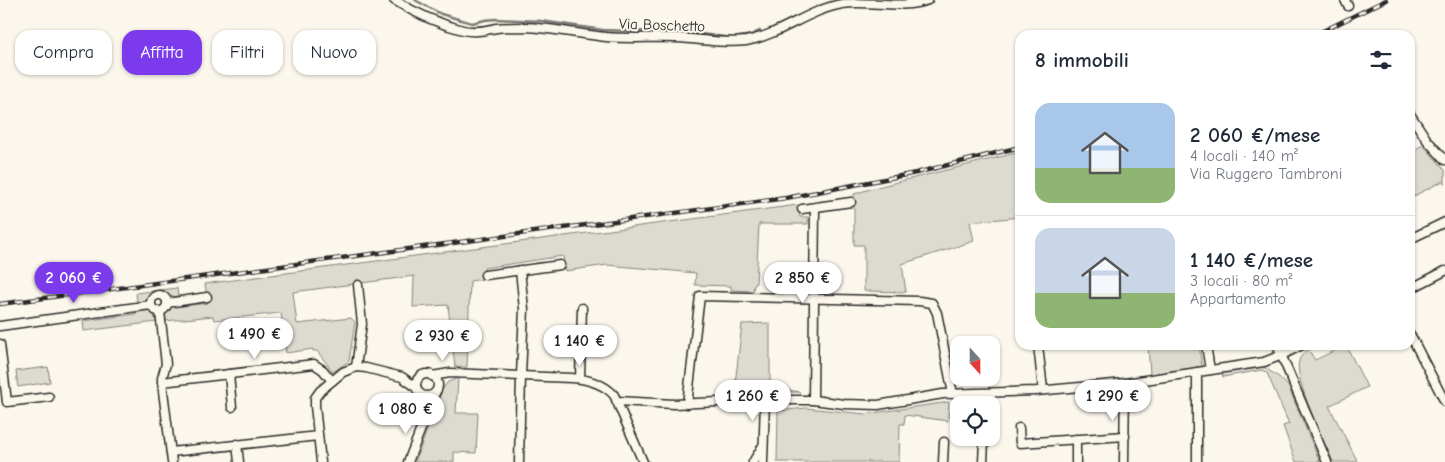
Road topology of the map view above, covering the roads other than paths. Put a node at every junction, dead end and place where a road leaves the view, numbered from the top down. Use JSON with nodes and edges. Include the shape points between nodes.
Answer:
{"nodes":[{"id":1,"x":394,"y":0,"type":"edge"},
{"id":2,"x":928,"y":0,"type":"edge"},
{"id":3,"x":1415,"y":122,"type":"edge"},
{"id":4,"x":1443,"y":156,"type":"edge"},
{"id":5,"x":851,"y":202,"type":"dead end"},
{"id":6,"x":815,"y":208,"type":"junction"},
{"id":7,"x":802,"y":209,"type":"dead end"},
{"id":8,"x":1445,"y":222,"type":"edge"},
{"id":9,"x":1415,"y":237,"type":"edge"},
{"id":10,"x":560,"y":265,"type":"dead end"},
{"id":11,"x":520,"y":270,"type":"junction"},
{"id":12,"x":1445,"y":271,"type":"edge"},
{"id":13,"x":485,"y":275,"type":"dead end"},
{"id":14,"x":358,"y":285,"type":"dead end"},
{"id":15,"x":1415,"y":286,"type":"edge"},
{"id":16,"x":207,"y":297,"type":"dead end"},
{"id":17,"x":814,"y":298,"type":"junction"},
{"id":18,"x":167,"y":303,"type":"junction"},
{"id":19,"x":151,"y":305,"type":"junction"},
{"id":20,"x":582,"y":308,"type":"dead end"},
{"id":21,"x":160,"y":312,"type":"junction"},
{"id":22,"x":0,"y":326,"type":"edge"},
{"id":23,"x":0,"y":344,"type":"edge"},
{"id":24,"x":1415,"y":344,"type":"edge"},
{"id":25,"x":1039,"y":350,"type":"edge"},
{"id":26,"x":1207,"y":350,"type":"edge"},
{"id":27,"x":1279,"y":350,"type":"edge"},
{"id":28,"x":1293,"y":350,"type":"edge"},
{"id":29,"x":1282,"y":356,"type":"junction"},
{"id":30,"x":356,"y":367,"type":"junction"},
{"id":31,"x":1210,"y":370,"type":"junction"},
{"id":32,"x":1197,"y":372,"type":"junction"},
{"id":33,"x":229,"y":374,"type":"junction"},
{"id":34,"x":455,"y":374,"type":"junction"},
{"id":35,"x":422,"y":376,"type":"junction"},
{"id":36,"x":432,"y":376,"type":"junction"},
{"id":37,"x":521,"y":376,"type":"junction"},
{"id":38,"x":402,"y":378,"type":"junction"},
{"id":39,"x":580,"y":378,"type":"junction"},
{"id":40,"x":332,"y":381,"type":"junction"},
{"id":41,"x":162,"y":382,"type":"junction"},
{"id":42,"x":1126,"y":383,"type":"junction"},
{"id":43,"x":438,"y":385,"type":"junction"},
{"id":44,"x":416,"y":387,"type":"junction"},
{"id":45,"x":1043,"y":390,"type":"junction"},
{"id":46,"x":435,"y":393,"type":"junction"},
{"id":47,"x":421,"y":394,"type":"junction"},
{"id":48,"x":953,"y":394,"type":"junction"},
{"id":49,"x":49,"y":397,"type":"dead end"},
{"id":50,"x":765,"y":400,"type":"junction"},
{"id":51,"x":813,"y":400,"type":"junction"},
{"id":52,"x":617,"y":401,"type":"junction"},
{"id":53,"x":1445,"y":402,"type":"edge"},
{"id":54,"x":687,"y":404,"type":"junction"},
{"id":55,"x":232,"y":407,"type":"dead end"},
{"id":56,"x":426,"y":417,"type":"junction"},
{"id":57,"x":1019,"y":428,"type":"dead end"},
{"id":58,"x":318,"y":436,"type":"junction"},
{"id":59,"x":1124,"y":436,"type":"junction"},
{"id":60,"x":1076,"y":439,"type":"junction"},
{"id":61,"x":944,"y":442,"type":"dead end"},
{"id":62,"x":238,"y":444,"type":"junction"},
{"id":63,"x":764,"y":445,"type":"junction"},
{"id":64,"x":984,"y":446,"type":"edge"},
{"id":65,"x":170,"y":452,"type":"junction"},
{"id":66,"x":172,"y":462,"type":"edge"},
{"id":67,"x":240,"y":462,"type":"edge"},
{"id":68,"x":321,"y":462,"type":"edge"},
{"id":69,"x":408,"y":462,"type":"edge"},
{"id":70,"x":519,"y":462,"type":"edge"},
{"id":71,"x":643,"y":462,"type":"edge"},
{"id":72,"x":753,"y":462,"type":"edge"},
{"id":73,"x":763,"y":462,"type":"edge"},
{"id":74,"x":943,"y":462,"type":"edge"},
{"id":75,"x":983,"y":462,"type":"edge"},
{"id":76,"x":1076,"y":462,"type":"edge"},
{"id":77,"x":1124,"y":462,"type":"edge"},
{"id":78,"x":1197,"y":462,"type":"edge"},
{"id":79,"x":1327,"y":462,"type":"edge"}],
"edges":[{"from":1,"to":2,"type":"street","name":"Via Boschetto","via":[[432,19],[469,31],[522,27],[617,37],[732,42],[757,38],[814,13],[844,4],[903,5]]},
{"from":3,"to":4,"type":"street"},
{"from":5,"to":6,"type":"street"},
{"from":6,"to":7,"type":"street"},
{"from":6,"to":17,"type":"street"},
{"from":8,"to":9,"type":"street"},
{"from":10,"to":11,"type":"street"},
{"from":11,"to":13,"type":"street"},
{"from":11,"to":37,"type":"street","via":[[524,309]]},
{"from":12,"to":15,"type":"street"},
{"from":14,"to":30,"type":"street","via":[[362,324]]},
{"from":16,"to":18,"type":"street"},
{"from":17,"to":48,"type":"street","via":[[932,303],[936,308]]},
{"from":17,"to":51,"type":"street"},
{"from":17,"to":54,"type":"street","via":[[700,296]]},
{"from":18,"to":19,"type":"street","via":[[164,296],[159,295],[152,298]]},
{"from":18,"to":21,"type":"street"},
{"from":19,"to":21,"type":"street"},
{"from":19,"to":22,"type":"street"},
{"from":20,"to":39,"type":"street"},
{"from":21,"to":41,"type":"street","via":[[166,364]]},
{"from":23,"to":49,"type":"street","via":[[8,402]]},
{"from":24,"to":53,"type":"street"},
{"from":25,"to":45,"type":"street"},
{"from":26,"to":31,"type":"street"},
{"from":27,"to":29,"type":"street"},
{"from":28,"to":29,"type":"street"},
{"from":29,"to":31,"type":"street"},
{"from":29,"to":79,"type":"street"},
{"from":30,"to":38,"type":"street"},
{"from":30,"to":40,"type":"street"},
{"from":31,"to":32,"type":"street"},
{"from":32,"to":42,"type":"street"},
{"from":32,"to":78,"type":"street"},
{"from":33,"to":40,"type":"street","via":[[314,364]]},
{"from":33,"to":41,"type":"street"},
{"from":33,"to":55,"type":"street"},
{"from":34,"to":36,"type":"street"},
{"from":34,"to":37,"type":"street"},
{"from":34,"to":43,"type":"street"},
{"from":35,"to":36,"type":"street"},
{"from":35,"to":38,"type":"street"},
{"from":35,"to":44,"type":"street"},
{"from":36,"to":43,"type":"street"},
{"from":37,"to":39,"type":"street"},
{"from":37,"to":70,"type":"street"},
{"from":38,"to":44,"type":"street"},
{"from":39,"to":52,"type":"street","via":[[606,388]]},
{"from":40,"to":58,"type":"street","via":[[316,398]]},
{"from":41,"to":65,"type":"street"},
{"from":42,"to":45,"type":"street"},
{"from":42,"to":59,"type":"street"},
{"from":43,"to":46,"type":"street"},
{"from":44,"to":47,"type":"street"},
{"from":45,"to":48,"type":"street"},
{"from":46,"to":47,"type":"street"},
{"from":46,"to":56,"type":"street"},
{"from":47,"to":56,"type":"street"},
{"from":48,"to":51,"type":"street","via":[[878,405]]},
{"from":50,"to":51,"type":"street"},
{"from":50,"to":54,"type":"street"},
{"from":50,"to":63,"type":"street"},
{"from":52,"to":54,"type":"street"},
{"from":52,"to":71,"type":"street"},
{"from":56,"to":69,"type":"street"},
{"from":57,"to":60,"type":"street","via":[[1020,443]]},
{"from":58,"to":62,"type":"street"},
{"from":58,"to":68,"type":"street"},
{"from":59,"to":60,"type":"street"},
{"from":59,"to":77,"type":"street"},
{"from":60,"to":76,"type":"street"},
{"from":61,"to":74,"type":"street"},
{"from":62,"to":65,"type":"street"},
{"from":62,"to":67,"type":"street"},
{"from":63,"to":72,"type":"street"},
{"from":63,"to":73,"type":"street"},
{"from":64,"to":75,"type":"street"},
{"from":65,"to":66,"type":"street"}]}
